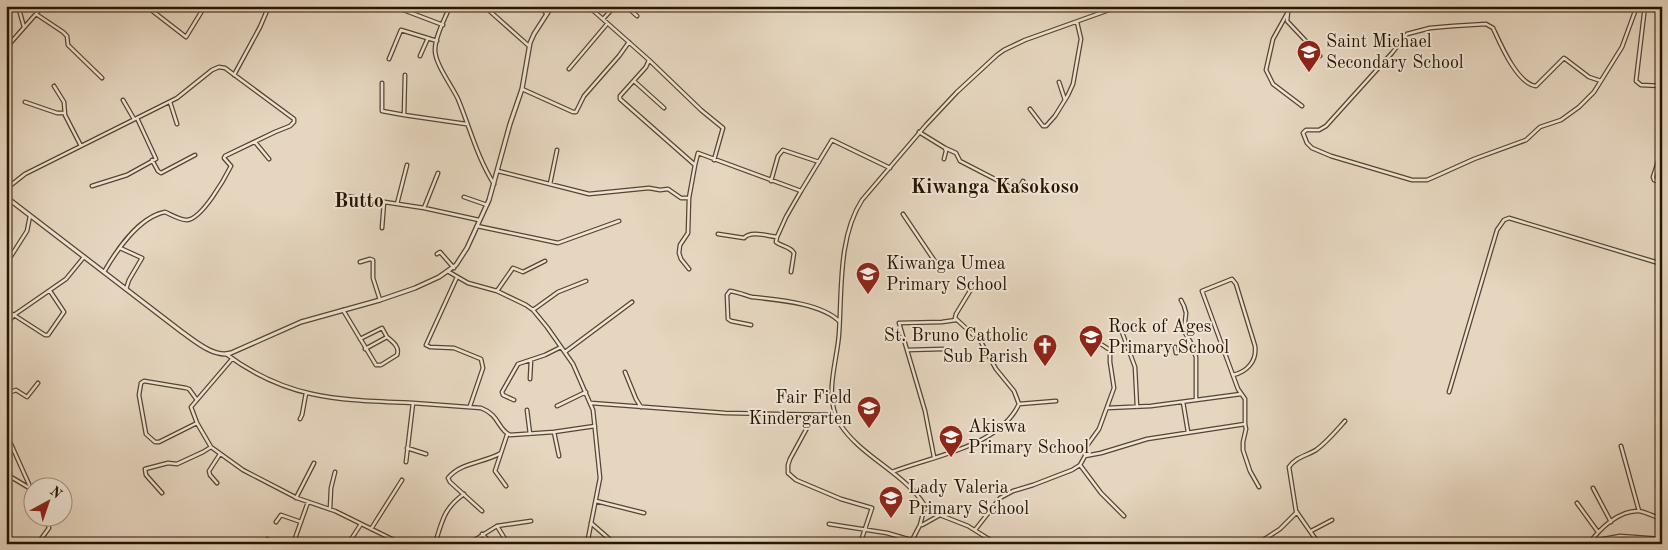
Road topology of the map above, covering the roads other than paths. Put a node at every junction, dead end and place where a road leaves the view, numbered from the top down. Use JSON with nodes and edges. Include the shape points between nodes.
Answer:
{"nodes":[{"id":1,"x":18,"y":6,"type":"edge"},
{"id":2,"x":43,"y":6,"type":"edge"},
{"id":3,"x":146,"y":6,"type":"edge"},
{"id":4,"x":205,"y":6,"type":"edge"},
{"id":5,"x":269,"y":6,"type":"edge"},
{"id":6,"x":393,"y":6,"type":"edge"},
{"id":7,"x":450,"y":6,"type":"edge"},
{"id":8,"x":484,"y":6,"type":"edge"},
{"id":9,"x":539,"y":6,"type":"edge"},
{"id":10,"x":552,"y":6,"type":"edge"},
{"id":11,"x":588,"y":6,"type":"edge"},
{"id":12,"x":615,"y":6,"type":"edge"},
{"id":13,"x":626,"y":6,"type":"edge"},
{"id":14,"x":1120,"y":6,"type":"edge"},
{"id":15,"x":1293,"y":6,"type":"edge"},
{"id":16,"x":1636,"y":6,"type":"edge"},
{"id":17,"x":1646,"y":6,"type":"edge"},
{"id":18,"x":1288,"y":12,"type":"junction"},
{"id":19,"x":546,"y":13,"type":"junction"},
{"id":20,"x":36,"y":14,"type":"junction"},
{"id":21,"x":636,"y":16,"type":"dead end"},
{"id":22,"x":603,"y":19,"type":"junction"},
{"id":23,"x":1076,"y":22,"type":"junction"},
{"id":24,"x":608,"y":24,"type":"junction"},
{"id":25,"x":443,"y":25,"type":"junction"},
{"id":26,"x":24,"y":27,"type":"junction"},
{"id":27,"x":428,"y":38,"type":"junction"},
{"id":28,"x":437,"y":41,"type":"junction"},
{"id":29,"x":628,"y":42,"type":"junction"},
{"id":30,"x":530,"y":46,"type":"junction"},
{"id":31,"x":6,"y":48,"type":"edge"},
{"id":32,"x":420,"y":56,"type":"dead end"},
{"id":33,"x":1320,"y":56,"type":"dead end"},
{"id":34,"x":389,"y":59,"type":"dead end"},
{"id":35,"x":649,"y":60,"type":"junction"},
{"id":36,"x":569,"y":69,"type":"dead end"},
{"id":37,"x":234,"y":75,"type":"junction"},
{"id":38,"x":405,"y":75,"type":"dead end"},
{"id":39,"x":102,"y":78,"type":"dead end"},
{"id":40,"x":634,"y":81,"type":"junction"},
{"id":41,"x":1601,"y":81,"type":"junction"},
{"id":42,"x":1059,"y":82,"type":"dead end"},
{"id":43,"x":382,"y":83,"type":"dead end"},
{"id":44,"x":54,"y":86,"type":"dead end"},
{"id":45,"x":1662,"y":86,"type":"edge"},
{"id":46,"x":522,"y":89,"type":"junction"},
{"id":47,"x":123,"y":100,"type":"dead end"},
{"id":48,"x":1065,"y":100,"type":"junction"},
{"id":49,"x":25,"y":102,"type":"dead end"},
{"id":50,"x":170,"y":102,"type":"junction"},
{"id":51,"x":1302,"y":106,"type":"dead end"},
{"id":52,"x":664,"y":108,"type":"dead end"},
{"id":53,"x":1030,"y":109,"type":"dead end"},
{"id":54,"x":64,"y":114,"type":"junction"},
{"id":55,"x":404,"y":115,"type":"junction"},
{"id":56,"x":135,"y":119,"type":"junction"},
{"id":57,"x":177,"y":124,"type":"dead end"},
{"id":58,"x":466,"y":124,"type":"junction"},
{"id":59,"x":919,"y":132,"type":"junction"},
{"id":60,"x":255,"y":142,"type":"junction"},
{"id":61,"x":81,"y":146,"type":"junction"},
{"id":62,"x":945,"y":148,"type":"junction"},
{"id":63,"x":557,"y":150,"type":"dead end"},
{"id":64,"x":1662,"y":150,"type":"edge"},
{"id":65,"x":195,"y":155,"type":"dead end"},
{"id":66,"x":269,"y":159,"type":"dead end"},
{"id":67,"x":152,"y":160,"type":"junction"},
{"id":68,"x":714,"y":160,"type":"junction"},
{"id":69,"x":944,"y":160,"type":"dead end"},
{"id":70,"x":819,"y":162,"type":"junction"},
{"id":71,"x":407,"y":165,"type":"dead end"},
{"id":72,"x":695,"y":165,"type":"junction"},
{"id":73,"x":890,"y":169,"type":"junction"},
{"id":74,"x":498,"y":170,"type":"junction"},
{"id":75,"x":438,"y":173,"type":"dead end"},
{"id":76,"x":771,"y":180,"type":"junction"},
{"id":77,"x":1022,"y":182,"type":"dead end"},
{"id":78,"x":1662,"y":183,"type":"edge"},
{"id":79,"x":550,"y":184,"type":"junction"},
{"id":80,"x":494,"y":185,"type":"junction"},
{"id":81,"x":92,"y":186,"type":"dead end"},
{"id":82,"x":6,"y":189,"type":"edge"},
{"id":83,"x":801,"y":191,"type":"junction"},
{"id":84,"x":345,"y":196,"type":"dead end"},
{"id":85,"x":6,"y":197,"type":"edge"},
{"id":86,"x":464,"y":197,"type":"dead end"},
{"id":87,"x":689,"y":198,"type":"junction"},
{"id":88,"x":384,"y":202,"type":"junction"},
{"id":89,"x":397,"y":204,"type":"junction"},
{"id":90,"x":487,"y":206,"type":"junction"},
{"id":91,"x":424,"y":208,"type":"junction"},
{"id":92,"x":903,"y":214,"type":"dead end"},
{"id":93,"x":30,"y":215,"type":"junction"},
{"id":94,"x":481,"y":220,"type":"junction"},
{"id":95,"x":619,"y":221,"type":"dead end"},
{"id":96,"x":477,"y":226,"type":"junction"},
{"id":97,"x":382,"y":228,"type":"dead end"},
{"id":98,"x":718,"y":234,"type":"dead end"},
{"id":99,"x":777,"y":237,"type":"junction"},
{"id":100,"x":120,"y":248,"type":"junction"},
{"id":101,"x":437,"y":254,"type":"dead end"},
{"id":102,"x":84,"y":257,"type":"junction"},
{"id":103,"x":545,"y":261,"type":"dead end"},
{"id":104,"x":360,"y":262,"type":"dead end"},
{"id":105,"x":6,"y":264,"type":"edge"},
{"id":106,"x":936,"y":264,"type":"dead end"},
{"id":107,"x":1662,"y":264,"type":"edge"},
{"id":108,"x":454,"y":268,"type":"junction"},
{"id":109,"x":689,"y":269,"type":"dead end"},
{"id":110,"x":104,"y":272,"type":"junction"},
{"id":111,"x":449,"y":272,"type":"junction"},
{"id":112,"x":791,"y":272,"type":"dead end"},
{"id":113,"x":457,"y":277,"type":"junction"},
{"id":114,"x":586,"y":281,"type":"dead end"},
{"id":115,"x":126,"y":289,"type":"junction"},
{"id":116,"x":50,"y":290,"type":"junction"},
{"id":117,"x":497,"y":291,"type":"junction"},
{"id":118,"x":970,"y":291,"type":"dead end"},
{"id":119,"x":380,"y":300,"type":"junction"},
{"id":120,"x":1181,"y":300,"type":"dead end"},
{"id":121,"x":632,"y":302,"type":"dead end"},
{"id":122,"x":6,"y":310,"type":"edge"},
{"id":123,"x":343,"y":310,"type":"junction"},
{"id":124,"x":533,"y":310,"type":"junction"},
{"id":125,"x":14,"y":315,"type":"junction"},
{"id":126,"x":956,"y":320,"type":"junction"},
{"id":127,"x":839,"y":321,"type":"junction"},
{"id":128,"x":1119,"y":324,"type":"dead end"},
{"id":129,"x":6,"y":325,"type":"edge"},
{"id":130,"x":751,"y":325,"type":"dead end"},
{"id":131,"x":387,"y":337,"type":"junction"},
{"id":132,"x":1090,"y":337,"type":"dead end"},
{"id":133,"x":360,"y":340,"type":"junction"},
{"id":134,"x":562,"y":347,"type":"junction"},
{"id":135,"x":1175,"y":347,"type":"dead end"},
{"id":136,"x":1193,"y":348,"type":"junction"},
{"id":137,"x":365,"y":349,"type":"junction"},
{"id":138,"x":943,"y":349,"type":"dead end"},
{"id":139,"x":907,"y":350,"type":"junction"},
{"id":140,"x":565,"y":352,"type":"junction"},
{"id":141,"x":226,"y":354,"type":"junction"},
{"id":142,"x":232,"y":359,"type":"junction"},
{"id":143,"x":531,"y":360,"type":"junction"},
{"id":144,"x":625,"y":372,"type":"dead end"},
{"id":145,"x":1233,"y":375,"type":"junction"},
{"id":146,"x":530,"y":379,"type":"dead end"},
{"id":147,"x":38,"y":383,"type":"dead end"},
{"id":148,"x":586,"y":392,"type":"junction"},
{"id":149,"x":1449,"y":392,"type":"dead end"},
{"id":150,"x":306,"y":393,"type":"junction"},
{"id":151,"x":6,"y":394,"type":"edge"},
{"id":152,"x":1241,"y":394,"type":"junction"},
{"id":153,"x":196,"y":400,"type":"junction"},
{"id":154,"x":514,"y":400,"type":"dead end"},
{"id":155,"x":1056,"y":400,"type":"dead end"},
{"id":156,"x":1196,"y":400,"type":"junction"},
{"id":157,"x":1183,"y":402,"type":"junction"},
{"id":158,"x":413,"y":403,"type":"junction"},
{"id":159,"x":591,"y":404,"type":"junction"},
{"id":160,"x":1019,"y":404,"type":"junction"},
{"id":161,"x":470,"y":406,"type":"junction"},
{"id":162,"x":557,"y":406,"type":"dead end"},
{"id":163,"x":641,"y":407,"type":"junction"},
{"id":164,"x":1137,"y":407,"type":"junction"},
{"id":165,"x":1107,"y":408,"type":"junction"},
{"id":166,"x":528,"y":410,"type":"dead end"},
{"id":167,"x":814,"y":415,"type":"junction"},
{"id":168,"x":836,"y":415,"type":"junction"},
{"id":169,"x":300,"y":419,"type":"dead end"},
{"id":170,"x":1344,"y":422,"type":"dead end"},
{"id":171,"x":197,"y":423,"type":"junction"},
{"id":172,"x":1244,"y":424,"type":"junction"},
{"id":173,"x":595,"y":426,"type":"junction"},
{"id":174,"x":554,"y":432,"type":"junction"},
{"id":175,"x":1188,"y":432,"type":"junction"},
{"id":176,"x":6,"y":433,"type":"edge"},
{"id":177,"x":530,"y":434,"type":"junction"},
{"id":178,"x":507,"y":435,"type":"junction"},
{"id":179,"x":1621,"y":446,"type":"dead end"},
{"id":180,"x":211,"y":447,"type":"junction"},
{"id":181,"x":407,"y":448,"type":"junction"},
{"id":182,"x":500,"y":453,"type":"junction"},
{"id":183,"x":220,"y":454,"type":"junction"},
{"id":184,"x":426,"y":454,"type":"dead end"},
{"id":185,"x":559,"y":456,"type":"dead end"},
{"id":186,"x":1085,"y":456,"type":"junction"},
{"id":187,"x":934,"y":457,"type":"junction"},
{"id":188,"x":406,"y":462,"type":"dead end"},
{"id":189,"x":314,"y":463,"type":"dead end"},
{"id":190,"x":1080,"y":465,"type":"junction"},
{"id":191,"x":335,"y":472,"type":"dead end"},
{"id":192,"x":892,"y":472,"type":"junction"},
{"id":193,"x":6,"y":474,"type":"edge"},
{"id":194,"x":27,"y":478,"type":"edge"},
{"id":195,"x":402,"y":480,"type":"dead end"},
{"id":196,"x":217,"y":482,"type":"dead end"},
{"id":197,"x":22,"y":484,"type":"edge"},
{"id":198,"x":506,"y":486,"type":"dead end"},
{"id":199,"x":1259,"y":487,"type":"dead end"},
{"id":200,"x":1593,"y":488,"type":"dead end"},
{"id":201,"x":162,"y":493,"type":"dead end"},
{"id":202,"x":464,"y":494,"type":"junction"},
{"id":203,"x":296,"y":498,"type":"junction"},
{"id":204,"x":596,"y":501,"type":"junction"},
{"id":205,"x":308,"y":502,"type":"junction"},
{"id":206,"x":1577,"y":503,"type":"dead end"},
{"id":207,"x":925,"y":506,"type":"junction"},
{"id":208,"x":330,"y":509,"type":"junction"},
{"id":209,"x":482,"y":511,"type":"dead end"},
{"id":210,"x":1640,"y":511,"type":"junction"},
{"id":211,"x":1297,"y":512,"type":"junction"},
{"id":212,"x":644,"y":514,"type":"dead end"},
{"id":213,"x":940,"y":515,"type":"junction"},
{"id":214,"x":1124,"y":516,"type":"dead end"},
{"id":215,"x":1662,"y":519,"type":"edge"},
{"id":216,"x":1332,"y":520,"type":"dead end"},
{"id":217,"x":531,"y":521,"type":"dead end"},
{"id":218,"x":276,"y":522,"type":"dead end"},
{"id":219,"x":301,"y":522,"type":"junction"},
{"id":220,"x":1611,"y":522,"type":"junction"},
{"id":221,"x":591,"y":523,"type":"junction"},
{"id":222,"x":361,"y":524,"type":"junction"},
{"id":223,"x":829,"y":524,"type":"dead end"},
{"id":224,"x":920,"y":525,"type":"junction"},
{"id":225,"x":497,"y":526,"type":"junction"},
{"id":226,"x":48,"y":528,"type":"edge"},
{"id":227,"x":371,"y":529,"type":"junction"},
{"id":228,"x":863,"y":529,"type":"junction"},
{"id":229,"x":976,"y":530,"type":"junction"},
{"id":230,"x":1311,"y":531,"type":"junction"},
{"id":231,"x":1598,"y":532,"type":"junction"},
{"id":232,"x":482,"y":534,"type":"junction"},
{"id":233,"x":267,"y":539,"type":"dead end"},
{"id":234,"x":1661,"y":539,"type":"edge"},
{"id":235,"x":911,"y":542,"type":"edge"},
{"id":236,"x":1590,"y":542,"type":"edge"},
{"id":237,"x":43,"y":544,"type":"edge"},
{"id":238,"x":278,"y":544,"type":"edge"},
{"id":239,"x":293,"y":544,"type":"edge"},
{"id":240,"x":348,"y":544,"type":"edge"},
{"id":241,"x":402,"y":544,"type":"edge"},
{"id":242,"x":435,"y":544,"type":"edge"},
{"id":243,"x":468,"y":544,"type":"edge"},
{"id":244,"x":492,"y":544,"type":"edge"},
{"id":245,"x":508,"y":544,"type":"edge"},
{"id":246,"x":587,"y":544,"type":"edge"},
{"id":247,"x":615,"y":544,"type":"edge"},
{"id":248,"x":860,"y":544,"type":"edge"},
{"id":249,"x":997,"y":544,"type":"edge"},
{"id":250,"x":1257,"y":544,"type":"edge"},
{"id":251,"x":1319,"y":544,"type":"edge"}],
"edges":[{"from":1,"to":26,"type":"street"},
{"from":2,"to":20,"type":"street"},
{"from":3,"to":4,"type":"street","via":[[186,37]]},
{"from":5,"to":37,"type":"street"},
{"from":6,"to":25,"type":"street"},
{"from":7,"to":25,"type":"street"},
{"from":8,"to":30,"type":"street"},
{"from":9,"to":19,"type":"street"},
{"from":10,"to":19,"type":"street"},
{"from":11,"to":22,"type":"street"},
{"from":12,"to":22,"type":"street"},
{"from":13,"to":21,"type":"street"},
{"from":14,"to":23,"type":"street"},
{"from":15,"to":18,"type":"street"},
{"from":16,"to":41,"type":"street","via":[[1625,41]]},
{"from":17,"to":45,"type":"street","via":[[1636,80],[1641,85]]},
{"from":18,"to":33,"type":"street","via":[[1287,21]]},
{"from":18,"to":51,"type":"street","via":[[1273,39],[1266,70],[1273,84]]},
{"from":19,"to":30,"type":"street","via":[[531,38]]},
{"from":20,"to":26,"type":"street"},
{"from":20,"to":39,"type":"street","via":[[63,32],[68,44]]},
{"from":22,"to":24,"type":"street"},
{"from":23,"to":48,"type":"street","via":[[1081,39],[1073,84]]},
{"from":23,"to":59,"type":"street","via":[[1004,50],[976,73]]},
{"from":24,"to":29,"type":"street"},
{"from":24,"to":36,"type":"street"},
{"from":25,"to":28,"type":"street"},
{"from":26,"to":31,"type":"street"},
{"from":27,"to":28,"type":"street"},
{"from":27,"to":32,"type":"street"},
{"from":27,"to":34,"type":"street","via":[[400,30]]},
{"from":28,"to":58,"type":"street","via":[[436,57],[457,97]]},
{"from":29,"to":35,"type":"street"},
{"from":29,"to":46,"type":"street","via":[[582,98],[576,112]]},
{"from":30,"to":46,"type":"street"},
{"from":35,"to":40,"type":"street"},
{"from":35,"to":68,"type":"street","via":[[723,128]]},
{"from":37,"to":50,"type":"street","via":[[223,67],[216,68]]},
{"from":37,"to":60,"type":"street","via":[[294,121],[290,126]]},
{"from":38,"to":55,"type":"street"},
{"from":40,"to":52,"type":"street"},
{"from":40,"to":72,"type":"street","via":[[620,100]]},
{"from":41,"to":41,"type":"street","via":[[1590,97],[1566,117],[1540,127],[1526,140],[1427,180],[1412,180],[1331,156],[1312,148],[1303,133],[1326,126],[1407,34],[1430,28],[1489,25],[1513,67],[1531,85],[1536,86],[1564,58]]},
{"from":42,"to":48,"type":"street"},
{"from":43,"to":55,"type":"street","via":[[382,111]]},
{"from":44,"to":54,"type":"street","via":[[64,102]]},
{"from":46,"to":74,"type":"street"},
{"from":47,"to":56,"type":"street"},
{"from":48,"to":53,"type":"street","via":[[1046,126]]},
{"from":49,"to":54,"type":"street"},
{"from":50,"to":56,"type":"street"},
{"from":50,"to":57,"type":"street"},
{"from":54,"to":61,"type":"street"},
{"from":55,"to":58,"type":"street"},
{"from":56,"to":61,"type":"street"},
{"from":56,"to":67,"type":"street","via":[[156,157]]},
{"from":58,"to":80,"type":"street"},
{"from":59,"to":62,"type":"street"},
{"from":59,"to":73,"type":"street"},
{"from":60,"to":66,"type":"street"},
{"from":60,"to":100,"type":"street","via":[[224,157],[231,166],[196,216],[182,220],[161,213],[136,229]]},
{"from":61,"to":82,"type":"street","via":[[25,174]]},
{"from":62,"to":69,"type":"street"},
{"from":62,"to":77,"type":"street","via":[[956,153],[960,161],[1018,191]]},
{"from":63,"to":79,"type":"street"},
{"from":64,"to":78,"type":"street","via":[[1653,177]]},
{"from":65,"to":67,"type":"street","via":[[161,173]]},
{"from":67,"to":81,"type":"street","via":[[127,175]]},
{"from":68,"to":72,"type":"street","via":[[698,154]]},
{"from":68,"to":76,"type":"street"},
{"from":70,"to":73,"type":"street","via":[[832,140]]},
{"from":70,"to":76,"type":"street","via":[[783,150]]},
{"from":70,"to":83,"type":"street"},
{"from":71,"to":89,"type":"street"},
{"from":72,"to":87,"type":"street"},
{"from":73,"to":127,"type":"street","via":[[854,213],[840,291]]},
{"from":74,"to":79,"type":"street"},
{"from":74,"to":80,"type":"street"},
{"from":75,"to":91,"type":"street"},
{"from":76,"to":83,"type":"street"},
{"from":79,"to":87,"type":"street","via":[[589,194],[668,189],[681,198]]},
{"from":80,"to":90,"type":"street"},
{"from":83,"to":99,"type":"street"},
{"from":84,"to":88,"type":"street"},
{"from":85,"to":93,"type":"street"},
{"from":86,"to":90,"type":"street"},
{"from":87,"to":109,"type":"street","via":[[688,233],[679,253]]},
{"from":88,"to":89,"type":"street"},
{"from":88,"to":97,"type":"street"},
{"from":89,"to":91,"type":"street"},
{"from":90,"to":94,"type":"street"},
{"from":91,"to":94,"type":"street"},
{"from":92,"to":106,"type":"street"},
{"from":93,"to":102,"type":"street"},
{"from":93,"to":105,"type":"street","via":[[27,231]]},
{"from":94,"to":96,"type":"street"},
{"from":95,"to":96,"type":"street","via":[[558,243]]},
{"from":96,"to":108,"type":"street"},
{"from":98,"to":99,"type":"street","via":[[744,238],[752,233]]},
{"from":99,"to":112,"type":"street","via":[[776,242],[794,253]]},
{"from":100,"to":110,"type":"street"},
{"from":100,"to":115,"type":"street","via":[[142,258]]},
{"from":101,"to":108,"type":"street","via":[[440,252]]},
{"from":102,"to":110,"type":"street"},
{"from":102,"to":116,"type":"street","via":[[66,279]]},
{"from":103,"to":117,"type":"street","via":[[524,272],[514,268]]},
{"from":104,"to":119,"type":"street","via":[[373,260],[373,278]]},
{"from":107,"to":149,"type":"street","via":[[1509,218],[1504,220],[1497,230]]},
{"from":108,"to":111,"type":"street"},
{"from":110,"to":115,"type":"street"},
{"from":111,"to":113,"type":"street"},
{"from":111,"to":119,"type":"street"},
{"from":113,"to":117,"type":"street","via":[[475,286]]},
{"from":113,"to":161,"type":"street","via":[[426,345],[454,348],[481,359],[483,368]]},
{"from":114,"to":124,"type":"street","via":[[558,292]]},
{"from":115,"to":141,"type":"street","via":[[200,344]]},
{"from":116,"to":125,"type":"street"},
{"from":116,"to":125,"type":"street","via":[[64,312],[48,335]]},
{"from":117,"to":124,"type":"street"},
{"from":118,"to":126,"type":"street","via":[[956,314]]},
{"from":119,"to":123,"type":"street"},
{"from":120,"to":136,"type":"street","via":[[1186,313],[1184,331]]},
{"from":121,"to":140,"type":"street"},
{"from":122,"to":125,"type":"street"},
{"from":123,"to":133,"type":"street"},
{"from":123,"to":141,"type":"street","via":[[295,324]]},
{"from":124,"to":134,"type":"street"},
{"from":125,"to":129,"type":"street"},
{"from":126,"to":139,"type":"street","via":[[899,323]]},
{"from":126,"to":160,"type":"street","via":[[981,342],[996,369],[1014,391]]},
{"from":127,"to":130,"type":"street","via":[[831,314],[779,299],[730,291],[727,295],[728,319]]},
{"from":127,"to":168,"type":"street","via":[[832,374]]},
{"from":128,"to":164,"type":"street","via":[[1134,367]]},
{"from":131,"to":133,"type":"street","via":[[382,328]]},
{"from":131,"to":137,"type":"street"},
{"from":131,"to":137,"type":"street","via":[[398,353],[381,365],[376,365]]},
{"from":132,"to":165,"type":"street","via":[[1110,350],[1114,388]]},
{"from":133,"to":137,"type":"street"},
{"from":134,"to":140,"type":"street"},
{"from":134,"to":143,"type":"street"},
{"from":135,"to":136,"type":"street","via":[[1176,352]]},
{"from":136,"to":156,"type":"street"},
{"from":138,"to":139,"type":"street"},
{"from":139,"to":187,"type":"street","via":[[925,411]]},
{"from":140,"to":148,"type":"street"},
{"from":141,"to":142,"type":"street"},
{"from":142,"to":150,"type":"street","via":[[257,375]]},
{"from":142,"to":153,"type":"street"},
{"from":143,"to":146,"type":"street"},
{"from":143,"to":154,"type":"street","via":[[518,364],[502,392]]},
{"from":144,"to":163,"type":"street"},
{"from":145,"to":145,"type":"street","via":[[1243,372],[1256,354],[1232,279],[1202,291]]},
{"from":145,"to":152,"type":"street"},
{"from":147,"to":151,"type":"street","via":[[27,397],[16,390]]},
{"from":148,"to":159,"type":"street"},
{"from":148,"to":162,"type":"street"},
{"from":150,"to":158,"type":"street"},
{"from":150,"to":169,"type":"street"},
{"from":152,"to":156,"type":"street"},
{"from":152,"to":172,"type":"street","via":[[1245,399]]},
{"from":153,"to":171,"type":"street","via":[[191,410]]},
{"from":153,"to":171,"type":"street","via":[[186,388],[140,383],[146,434],[152,440],[158,442]]},
{"from":155,"to":160,"type":"street"},
{"from":156,"to":157,"type":"street"},
{"from":157,"to":164,"type":"street"},
{"from":157,"to":175,"type":"street"},
{"from":158,"to":161,"type":"street"},
{"from":158,"to":181,"type":"street"},
{"from":159,"to":163,"type":"street"},
{"from":159,"to":173,"type":"street"},
{"from":160,"to":187,"type":"street","via":[[1009,418],[987,437]]},
{"from":161,"to":178,"type":"street","via":[[491,412]]},
{"from":163,"to":167,"type":"street"},
{"from":164,"to":165,"type":"street"},
{"from":165,"to":186,"type":"street","via":[[1086,447]]},
{"from":166,"to":177,"type":"street"},
{"from":167,"to":168,"type":"street"},
{"from":167,"to":228,"type":"street","via":[[790,459],[788,473],[796,480],[841,499],[870,506],[872,510]]},
{"from":168,"to":192,"type":"street","via":[[848,434]]},
{"from":170,"to":211,"type":"street","via":[[1321,446],[1299,457],[1289,467]]},
{"from":171,"to":180,"type":"street"},
{"from":172,"to":175,"type":"street"},
{"from":172,"to":199,"type":"street","via":[[1243,450]]},
{"from":173,"to":174,"type":"street"},
{"from":173,"to":204,"type":"street","via":[[600,478]]},
{"from":174,"to":177,"type":"street"},
{"from":174,"to":185,"type":"street"},
{"from":175,"to":186,"type":"street"},
{"from":176,"to":194,"type":"street"},
{"from":177,"to":178,"type":"street"},
{"from":178,"to":182,"type":"street"},
{"from":179,"to":210,"type":"street"},
{"from":180,"to":183,"type":"street"},
{"from":180,"to":201,"type":"street","via":[[177,464],[145,469],[146,475]]},
{"from":181,"to":184,"type":"street"},
{"from":181,"to":188,"type":"street"},
{"from":182,"to":198,"type":"street","via":[[495,471]]},
{"from":182,"to":202,"type":"street","via":[[452,474],[448,480]]},
{"from":183,"to":196,"type":"street","via":[[209,471]]},
{"from":183,"to":203,"type":"street"},
{"from":186,"to":190,"type":"street"},
{"from":187,"to":192,"type":"street"},
{"from":189,"to":203,"type":"street"},
{"from":190,"to":214,"type":"street"},
{"from":190,"to":229,"type":"street","via":[[1000,498]]},
{"from":191,"to":208,"type":"street"},
{"from":192,"to":207,"type":"street"},
{"from":193,"to":197,"type":"street"},
{"from":195,"to":227,"type":"street"},
{"from":200,"to":220,"type":"street"},
{"from":202,"to":209,"type":"street"},
{"from":202,"to":242,"type":"street","via":[[444,514]]},
{"from":203,"to":205,"type":"street"},
{"from":204,"to":212,"type":"street"},
{"from":204,"to":221,"type":"street"},
{"from":205,"to":208,"type":"street"},
{"from":205,"to":219,"type":"street"},
{"from":206,"to":231,"type":"street"},
{"from":207,"to":213,"type":"street"},
{"from":207,"to":224,"type":"street"},
{"from":208,"to":222,"type":"street"},
{"from":210,"to":215,"type":"street"},
{"from":210,"to":220,"type":"street"},
{"from":211,"to":230,"type":"street"},
{"from":211,"to":250,"type":"street","via":[[1280,529]]},
{"from":213,"to":224,"type":"street"},
{"from":213,"to":229,"type":"street"},
{"from":216,"to":230,"type":"street"},
{"from":217,"to":225,"type":"street"},
{"from":218,"to":219,"type":"street","via":[[281,515]]},
{"from":219,"to":239,"type":"street"},
{"from":220,"to":231,"type":"street"},
{"from":221,"to":246,"type":"street"},
{"from":221,"to":247,"type":"street"},
{"from":222,"to":227,"type":"street"},
{"from":222,"to":240,"type":"street"},
{"from":223,"to":228,"type":"street"},
{"from":224,"to":235,"type":"street"},
{"from":225,"to":232,"type":"street"},
{"from":225,"to":245,"type":"street"},
{"from":226,"to":237,"type":"street","via":[[41,538]]},
{"from":227,"to":241,"type":"street"},
{"from":228,"to":235,"type":"street"},
{"from":228,"to":248,"type":"street"},
{"from":229,"to":249,"type":"street"},
{"from":230,"to":251,"type":"street"},
{"from":231,"to":236,"type":"street"},
{"from":232,"to":243,"type":"street"},
{"from":232,"to":244,"type":"street"},
{"from":233,"to":238,"type":"street"},
{"from":234,"to":236,"type":"street","via":[[1620,536]]}]}
